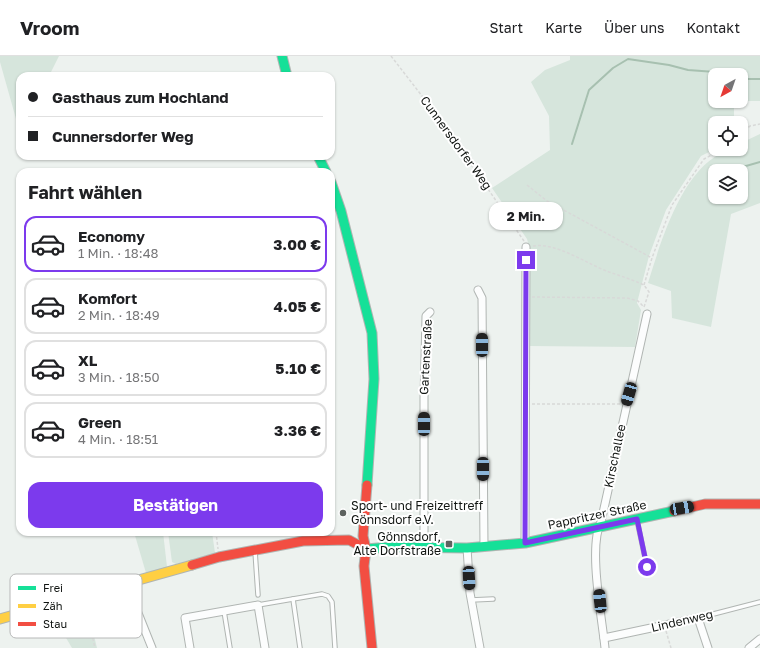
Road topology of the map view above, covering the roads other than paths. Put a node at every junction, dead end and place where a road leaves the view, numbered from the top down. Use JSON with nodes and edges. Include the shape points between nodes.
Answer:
{"nodes":[{"id":1,"x":282,"y":56,"type":"edge"},
{"id":2,"x":286,"y":72,"type":"edge"},
{"id":3,"x":335,"y":195,"type":"edge"},
{"id":4,"x":526,"y":247,"type":"road end"},
{"id":5,"x":478,"y":290,"type":"dead end"},
{"id":6,"x":430,"y":312,"type":"dead end"},
{"id":7,"x":647,"y":314,"type":"road end"},
{"id":8,"x":760,"y":504,"type":"edge"},
{"id":9,"x":637,"y":519,"type":"junction"},
{"id":10,"x":598,"y":528,"type":"junction"},
{"id":11,"x":303,"y":537,"type":"edge"},
{"id":12,"x":525,"y":543,"type":"junction"},
{"id":13,"x":424,"y":547,"type":"junction"},
{"id":14,"x":484,"y":547,"type":"junction"},
{"id":15,"x":467,"y":548,"type":"junction"},
{"id":16,"x":366,"y":549,"type":"junction"},
{"id":17,"x":254,"y":550,"type":"junction"},
{"id":18,"x":647,"y":567,"type":"dead end"},
{"id":19,"x":142,"y":579,"type":"edge"},
{"id":20,"x":258,"y":595,"type":"dead end"},
{"id":21,"x":293,"y":599,"type":"junction"},
{"id":22,"x":493,"y":599,"type":"dead end"},
{"id":23,"x":471,"y":600,"type":"junction"},
{"id":24,"x":760,"y":602,"type":"edge"},
{"id":25,"x":258,"y":605,"type":"junction"},
{"id":26,"x":224,"y":611,"type":"junction"},
{"id":27,"x":10,"y":616,"type":"edge"},
{"id":28,"x":698,"y":618,"type":"junction"},
{"id":29,"x":0,"y":619,"type":"edge"},
{"id":30,"x":142,"y":623,"type":"edge"},
{"id":31,"x":604,"y":638,"type":"junction"},
{"id":32,"x":760,"y":639,"type":"edge"},
{"id":33,"x":152,"y":648,"type":"edge"},
{"id":34,"x":190,"y":648,"type":"edge"},
{"id":35,"x":230,"y":648,"type":"edge"},
{"id":36,"x":265,"y":648,"type":"edge"},
{"id":37,"x":300,"y":648,"type":"edge"},
{"id":38,"x":335,"y":648,"type":"edge"},
{"id":39,"x":372,"y":648,"type":"edge"},
{"id":40,"x":480,"y":648,"type":"edge"},
{"id":41,"x":605,"y":648,"type":"edge"},
{"id":42,"x":708,"y":648,"type":"edge"},
{"id":43,"x":749,"y":648,"type":"edge"}],
"edges":[{"from":1,"to":2,"type":"street"},
{"from":3,"to":16,"type":"street","via":[[367,311],[374,355],[363,536]]},
{"from":4,"to":12,"type":"street"},
{"from":5,"to":14,"type":"street","via":[[482,298]]},
{"from":6,"to":13,"type":"street","name":"Gartenstraße","via":[[426,316],[424,390]]},
{"from":7,"to":10,"type":"street","name":"Kirschallee"},
{"from":8,"to":9,"type":"street","name":"Pappritzer Straße","via":[[705,504]]},
{"from":9,"to":10,"type":"street","name":"Pappritzer Straße"},
{"from":9,"to":18,"type":"lane"},
{"from":10,"to":12,"type":"street","name":"Pappritzer Straße"},
{"from":10,"to":31,"type":"street","name":"Kirschallee","via":[[596,556]]},
{"from":11,"to":16,"type":"street","via":[[349,540]]},
{"from":11,"to":17,"type":"street"},
{"from":12,"to":14,"type":"street","name":"Pappritzer Straße"},
{"from":13,"to":15,"type":"street","name":"Pappritzer Straße"},
{"from":13,"to":16,"type":"street","name":"Pappritzer Straße"},
{"from":14,"to":15,"type":"street","name":"Pappritzer Straße"},
{"from":15,"to":23,"type":"street"},
{"from":16,"to":39,"type":"street","via":[[364,566]]},
{"from":17,"to":19,"type":"street"},
{"from":17,"to":20,"type":"lane"},
{"from":21,"to":25,"type":"lane"},
{"from":21,"to":37,"type":"lane"},
{"from":21,"to":38,"type":"lane","via":[[322,594],[328,596],[332,602]]},
{"from":22,"to":23,"type":"lane"},
{"from":23,"to":40,"type":"street"},
{"from":24,"to":28,"type":"lane","name":"Lindenweg"},
{"from":25,"to":26,"type":"street"},
{"from":25,"to":36,"type":"street"},
{"from":26,"to":34,"type":"street","via":[[185,618]]},
{"from":26,"to":35,"type":"lane"},
{"from":27,"to":29,"type":"street"},
{"from":28,"to":31,"type":"street","name":"Lindenweg"},
{"from":28,"to":42,"type":"street"},
{"from":30,"to":33,"type":"street"},
{"from":31,"to":41,"type":"street","name":"Kirschallee"},
{"from":32,"to":43,"type":"street"}]}
